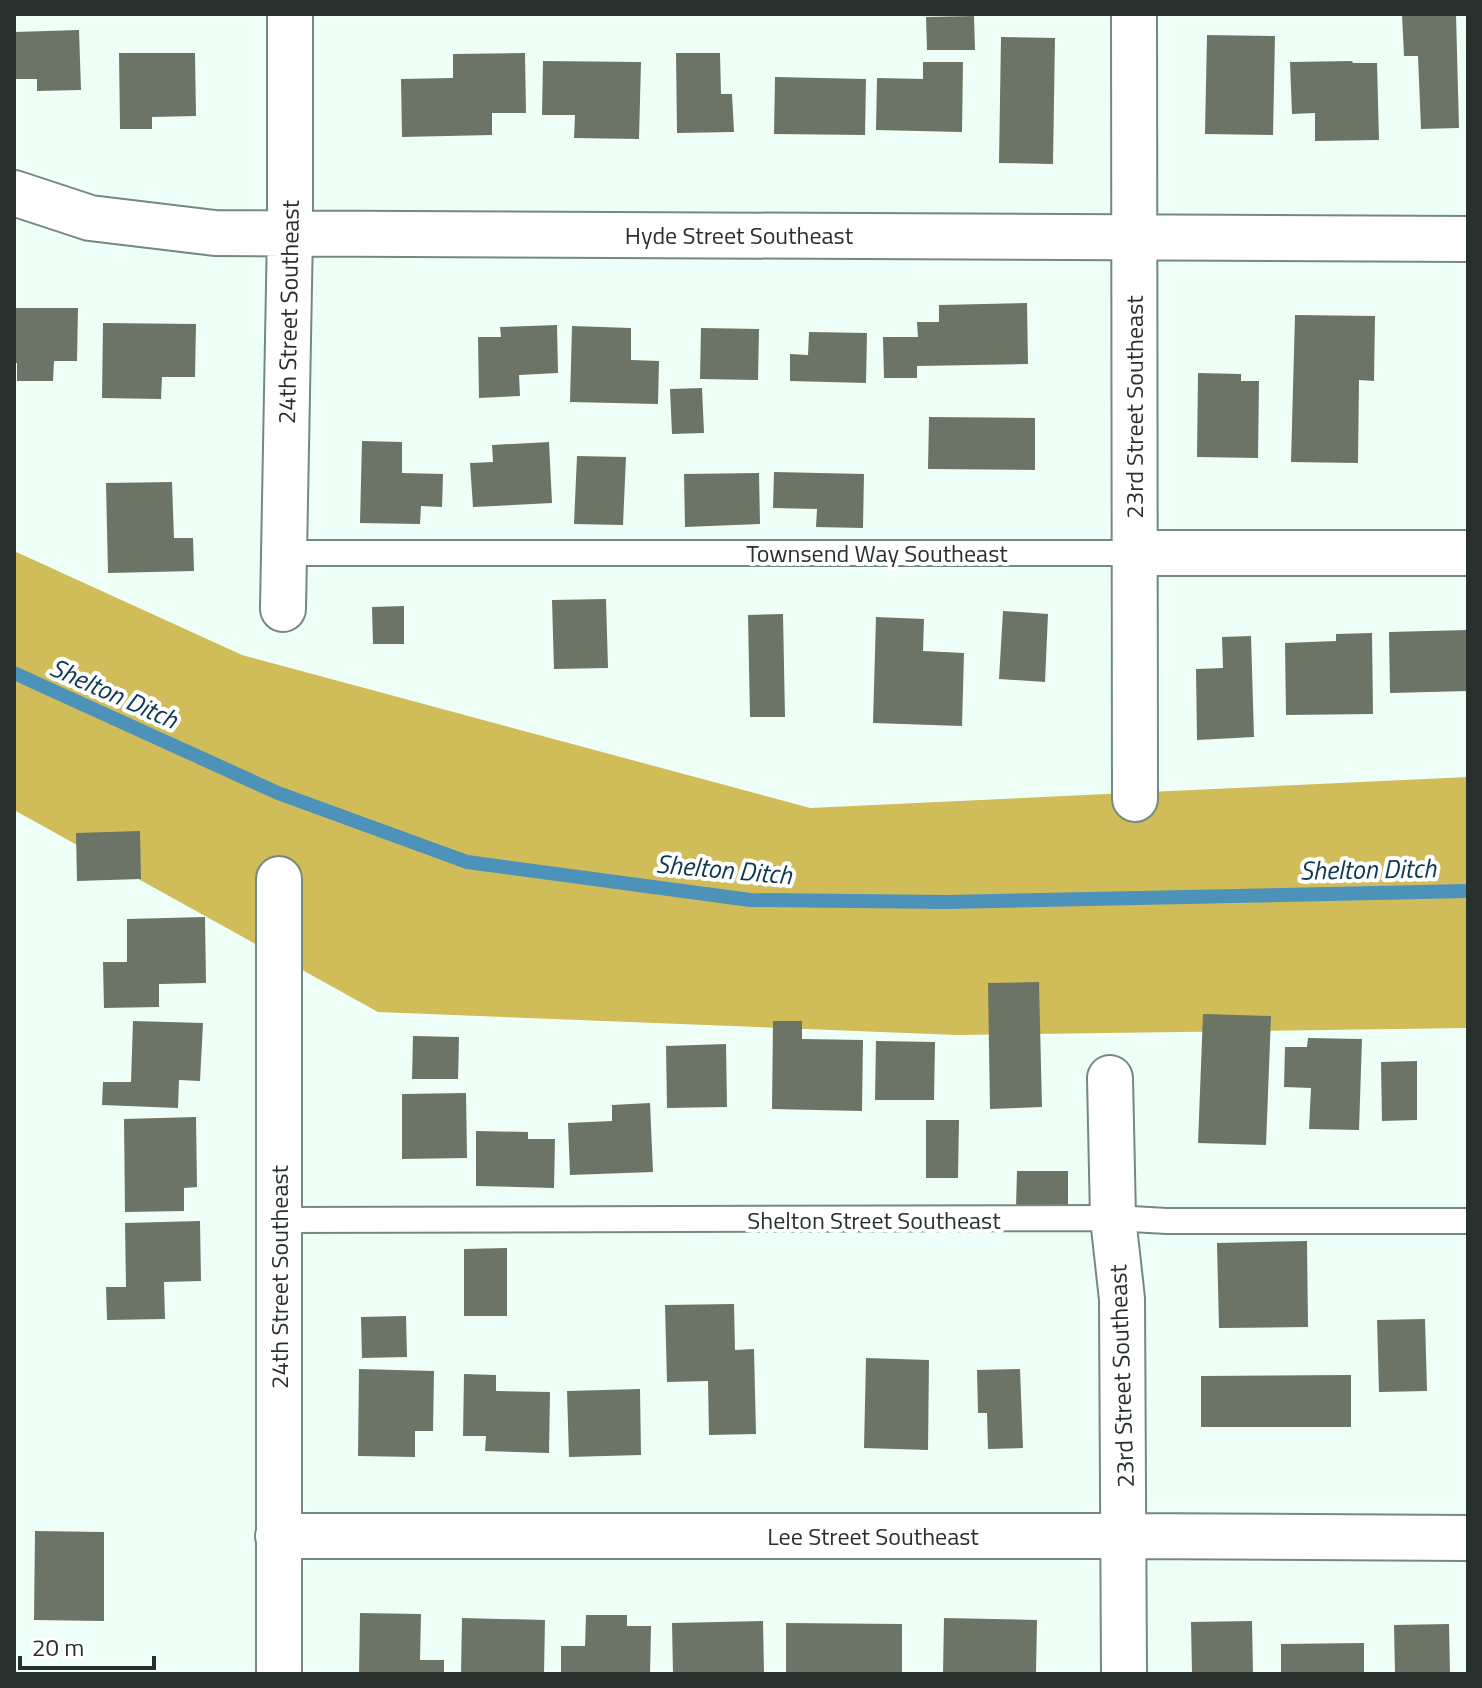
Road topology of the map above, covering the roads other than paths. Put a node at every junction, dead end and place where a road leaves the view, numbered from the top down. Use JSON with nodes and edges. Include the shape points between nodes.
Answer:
{"nodes":[{"id":1,"x":290,"y":14,"type":"edge"},
{"id":2,"x":1134,"y":14,"type":"edge"},
{"id":3,"x":14,"y":193,"type":"edge"},
{"id":4,"x":290,"y":232,"type":"junction"},
{"id":5,"x":1134,"y":237,"type":"junction"},
{"id":6,"x":1468,"y":239,"type":"edge"},
{"id":7,"x":285,"y":553,"type":"junction"},
{"id":8,"x":1135,"y":553,"type":"junction"},
{"id":9,"x":1468,"y":553,"type":"edge"},
{"id":10,"x":283,"y":609,"type":"dead end"},
{"id":11,"x":1135,"y":799,"type":"dead end"},
{"id":12,"x":279,"y":879,"type":"dead end"},
{"id":13,"x":1110,"y":1078,"type":"dead end"},
{"id":14,"x":1113,"y":1218,"type":"junction"},
{"id":15,"x":280,"y":1220,"type":"junction"},
{"id":16,"x":1468,"y":1221,"type":"edge"},
{"id":17,"x":278,"y":1536,"type":"junction"},
{"id":18,"x":1125,"y":1536,"type":"junction"},
{"id":19,"x":1468,"y":1538,"type":"edge"},
{"id":20,"x":279,"y":1674,"type":"edge"},
{"id":21,"x":1124,"y":1674,"type":"edge"}],
"edges":[{"from":1,"to":4,"type":"street","name":"24th Street Southeast"},
{"from":2,"to":5,"type":"street","name":"23rd Street Southeast"},
{"from":3,"to":4,"type":"street","name":"Hyde Street Southeast","via":[[90,218],[215,233]]},
{"from":4,"to":5,"type":"street","name":"Hyde Street Southeast"},
{"from":4,"to":7,"type":"street","name":"24th Street Southeast"},
{"from":5,"to":6,"type":"street","name":"Hyde Street Southeast"},
{"from":5,"to":8,"type":"street","name":"23rd Street Southeast"},
{"from":7,"to":8,"type":"lane","name":"Townsend Way Southeast"},
{"from":7,"to":10,"type":"street","name":"24th Street Southeast"},
{"from":8,"to":9,"type":"street","name":"Townsend Way Southeast"},
{"from":8,"to":11,"type":"street","name":"23rd Street Southeast"},
{"from":12,"to":15,"type":"street","name":"24th Street Southeast"},
{"from":13,"to":14,"type":"street","name":"23rd Street Southeast"},
{"from":14,"to":15,"type":"lane","name":"Shelton Street Southeast"},
{"from":14,"to":16,"type":"lane","name":"Shelton Street Southeast"},
{"from":14,"to":18,"type":"street","name":"23rd Street Southeast","via":[[1122,1299]]},
{"from":15,"to":17,"type":"street","name":"24th Street Southeast"},
{"from":17,"to":18,"type":"street","name":"Lee Street Southeast"},
{"from":17,"to":20,"type":"street","name":"24th Street Southeast"},
{"from":18,"to":19,"type":"street","name":"Lee Street Southeast"},
{"from":18,"to":21,"type":"street","name":"23rd Street Southeast"}]}
